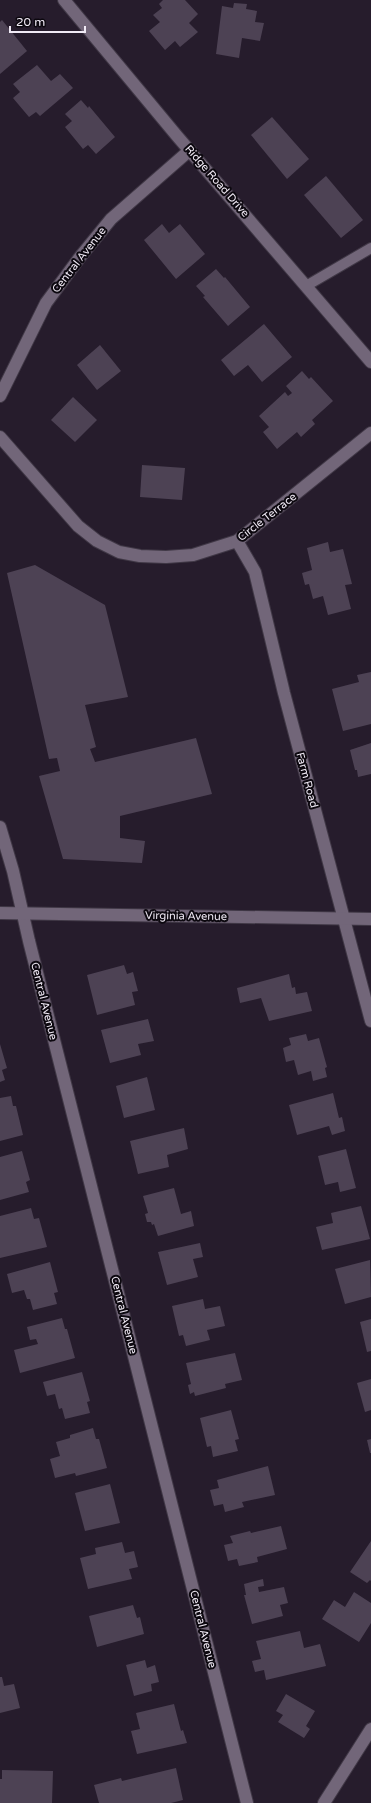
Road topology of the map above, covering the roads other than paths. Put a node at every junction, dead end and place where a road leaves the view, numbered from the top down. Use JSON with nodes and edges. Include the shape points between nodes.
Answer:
{"nodes":[{"id":1,"x":64,"y":0,"type":"edge"},
{"id":2,"x":190,"y":150,"type":"junction"},
{"id":3,"x":371,"y":248,"type":"edge"},
{"id":4,"x":306,"y":286,"type":"junction"},
{"id":5,"x":371,"y":362,"type":"edge"},
{"id":6,"x":0,"y":396,"type":"edge"},
{"id":7,"x":371,"y":433,"type":"edge"},
{"id":8,"x":0,"y":437,"type":"edge"},
{"id":9,"x":237,"y":541,"type":"junction"},
{"id":10,"x":0,"y":828,"type":"edge"},
{"id":11,"x":0,"y":913,"type":"edge"},
{"id":12,"x":23,"y":913,"type":"junction"},
{"id":13,"x":344,"y":918,"type":"junction"},
{"id":14,"x":371,"y":919,"type":"edge"},
{"id":15,"x":371,"y":1020,"type":"edge"},
{"id":16,"x":371,"y":1728,"type":"edge"},
{"id":17,"x":247,"y":1803,"type":"edge"},
{"id":18,"x":324,"y":1803,"type":"edge"}],
"edges":[{"from":1,"to":2,"type":"street","name":"Ridge Road Drive"},
{"from":2,"to":4,"type":"street","name":"Ridge Road Drive"},
{"from":2,"to":6,"type":"street","name":"Central Avenue","via":[[111,219],[80,257],[46,303]]},
{"from":3,"to":4,"type":"lane"},
{"from":4,"to":5,"type":"street","name":"Ridge Road Drive"},
{"from":7,"to":9,"type":"street","name":"Circle Terrace"},
{"from":8,"to":9,"type":"street","name":"Circle Terrace","via":[[78,526],[97,541],[119,552],[166,557],[193,554]]},
{"from":9,"to":13,"type":"street","name":"Farm Road","via":[[254,572]]},
{"from":10,"to":12,"type":"street","name":"Central Avenue"},
{"from":11,"to":12,"type":"street","name":"Virginia Avenue"},
{"from":12,"to":13,"type":"street","name":"Virginia Avenue"},
{"from":12,"to":17,"type":"street","name":"Central Avenue"},
{"from":13,"to":14,"type":"street","name":"Virginia Avenue"},
{"from":13,"to":15,"type":"street","name":"Farm Road"},
{"from":16,"to":18,"type":"street"}]}
